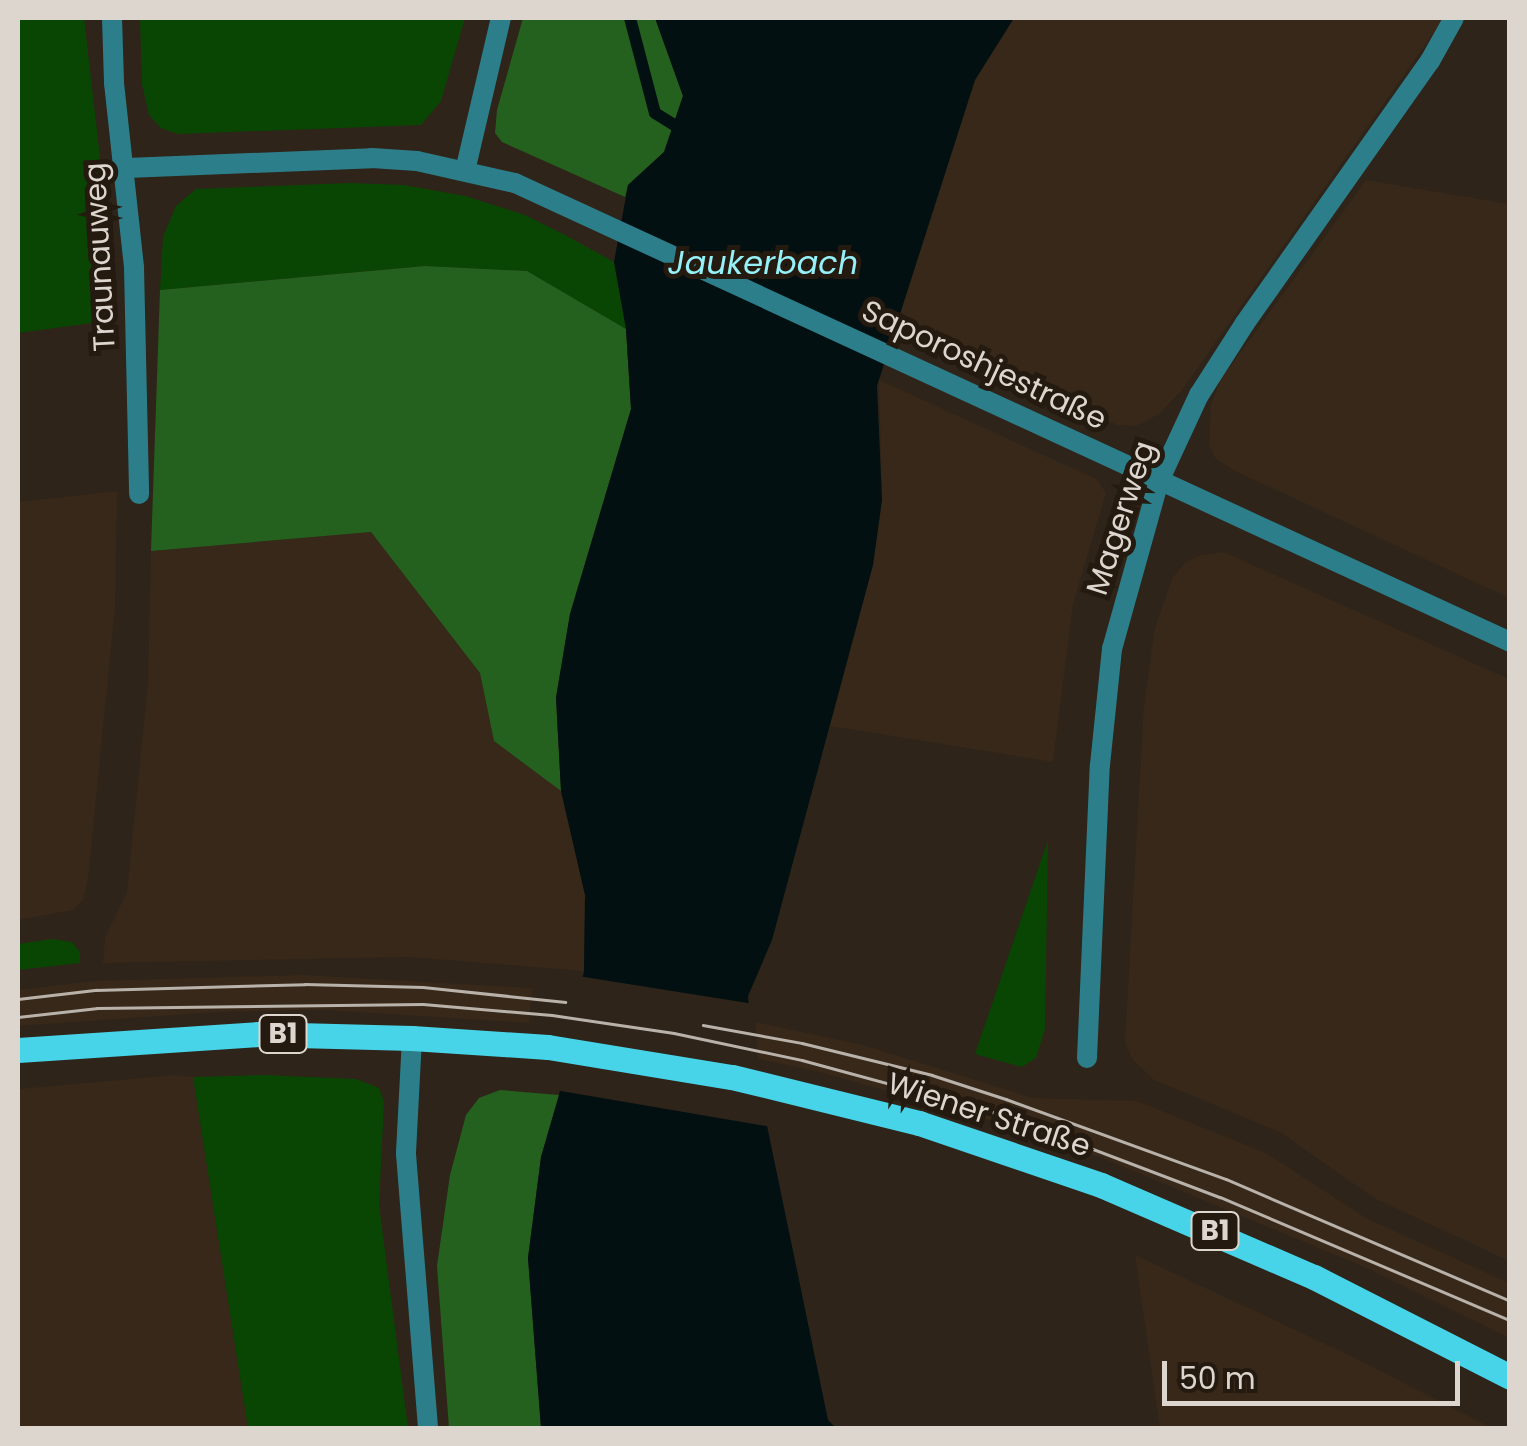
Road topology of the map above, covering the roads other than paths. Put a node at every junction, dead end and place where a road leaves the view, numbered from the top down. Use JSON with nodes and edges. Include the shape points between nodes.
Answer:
{"nodes":[{"id":1,"x":112,"y":18,"type":"edge"},
{"id":2,"x":501,"y":18,"type":"edge"},
{"id":3,"x":1454,"y":18,"type":"edge"},
{"id":4,"x":126,"y":168,"type":"junction"},
{"id":5,"x":464,"y":172,"type":"junction"},
{"id":6,"x":1159,"y":480,"type":"junction"},
{"id":7,"x":139,"y":494,"type":"dead end"},
{"id":8,"x":1510,"y":642,"type":"edge"},
{"id":9,"x":412,"y":1038,"type":"junction"},
{"id":10,"x":18,"y":1050,"type":"edge"},
{"id":11,"x":1087,"y":1058,"type":"dead end"},
{"id":12,"x":1510,"y":1377,"type":"edge"},
{"id":13,"x":428,"y":1428,"type":"edge"}],
"edges":[{"from":1,"to":4,"type":"street","name":"Traunauweg"},
{"from":2,"to":5,"type":"street"},
{"from":3,"to":6,"type":"street","name":"Magerweg","via":[[1236,337],[1199,395]]},
{"from":4,"to":5,"type":"street","name":"Saporoshjestraße","via":[[372,158]]},
{"from":4,"to":7,"type":"street","name":"Traunauweg"},
{"from":5,"to":6,"type":"street","name":"Saporoshjestraße","via":[[514,182],[564,204]]},
{"from":6,"to":8,"type":"street","name":"Saporoshjestraße"},
{"from":6,"to":11,"type":"street","name":"Magerweg","via":[[1112,648]]},
{"from":9,"to":10,"type":"main road","name":"Wiener Straße","number":"B1","via":[[258,1034]]},
{"from":9,"to":12,"type":"main road","name":"Wiener Straße","number":"B1","via":[[669,1064],[919,1123],[1101,1185],[1314,1277]]},
{"from":9,"to":13,"type":"street","via":[[406,1154]]}]}
